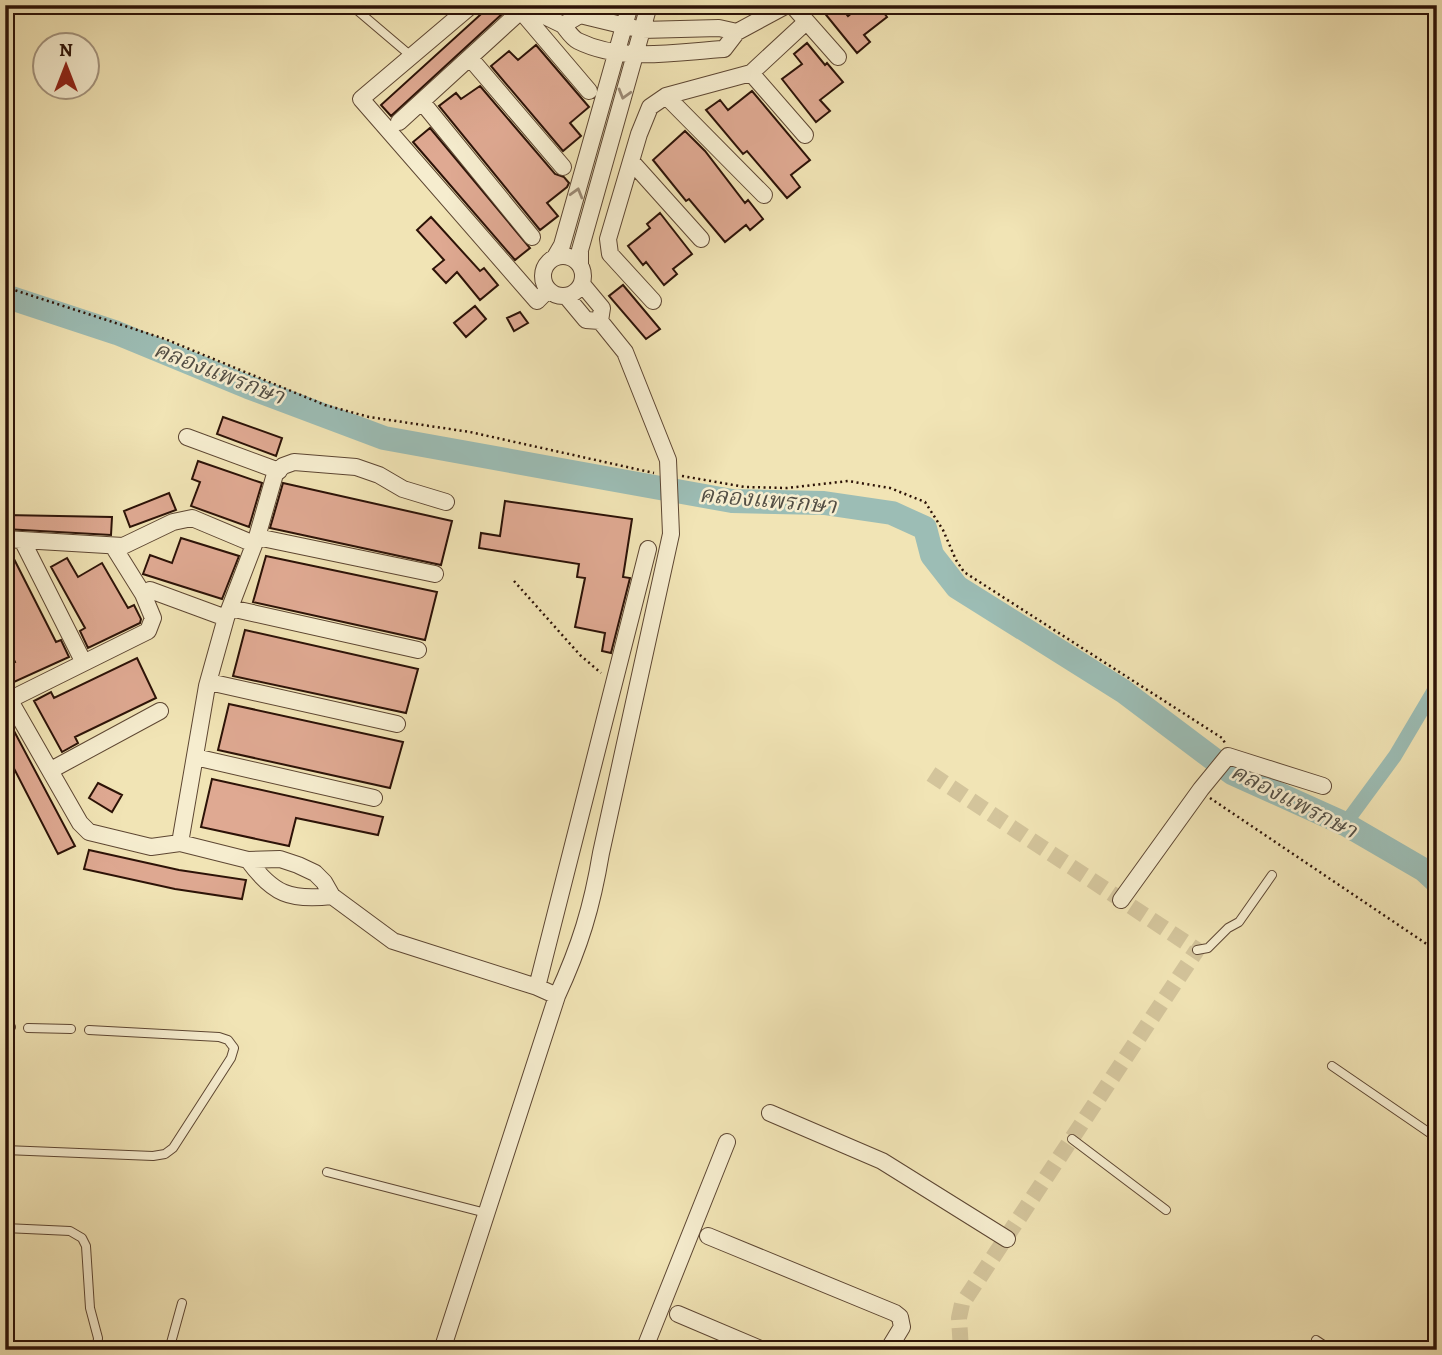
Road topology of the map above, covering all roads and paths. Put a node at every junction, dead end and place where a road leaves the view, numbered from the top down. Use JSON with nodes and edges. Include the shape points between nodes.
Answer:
{"nodes":[{"id":1,"x":351,"y":5,"type":"edge"},
{"id":2,"x":472,"y":5,"type":"edge"},
{"id":3,"x":630,"y":5,"type":"edge"},
{"id":4,"x":649,"y":5,"type":"edge"},
{"id":5,"x":789,"y":5,"type":"edge"},
{"id":6,"x":523,"y":8,"type":"edge"},
{"id":7,"x":806,"y":22,"type":"junction"},
{"id":8,"x":563,"y":25,"type":"junction"},
{"id":9,"x":625,"y":25,"type":"junction"},
{"id":10,"x":642,"y":30,"type":"junction"},
{"id":11,"x":737,"y":32,"type":"junction"},
{"id":12,"x":617,"y":53,"type":"junction"},
{"id":13,"x":635,"y":55,"type":"junction"},
{"id":14,"x":411,"y":57,"type":"junction"},
{"id":15,"x":838,"y":57,"type":"dead end"},
{"id":16,"x":470,"y":58,"type":"junction"},
{"id":17,"x":751,"y":73,"type":"junction"},
{"id":18,"x":589,"y":91,"type":"dead end"},
{"id":19,"x":666,"y":96,"type":"junction"},
{"id":20,"x":422,"y":102,"type":"junction"},
{"id":21,"x":400,"y":122,"type":"dead end"},
{"id":22,"x":805,"y":135,"type":"dead end"},
{"id":23,"x":631,"y":161,"type":"junction"},
{"id":24,"x":563,"y":167,"type":"dead end"},
{"id":25,"x":764,"y":195,"type":"dead end"},
{"id":26,"x":532,"y":237,"type":"dead end"},
{"id":27,"x":701,"y":239,"type":"dead end"},
{"id":28,"x":555,"y":257,"type":"junction"},
{"id":29,"x":580,"y":264,"type":"junction"},
{"id":30,"x":582,"y":284,"type":"junction"},
{"id":31,"x":548,"y":290,"type":"junction"},
{"id":32,"x":566,"y":296,"type":"junction"},
{"id":33,"x":653,"y":301,"type":"dead end"},
{"id":34,"x":600,"y":321,"type":"junction"},
{"id":35,"x":187,"y":437,"type":"dead end"},
{"id":36,"x":279,"y":471,"type":"junction"},
{"id":37,"x":446,"y":502,"type":"dead end"},
{"id":38,"x":5,"y":540,"type":"edge"},
{"id":39,"x":256,"y":541,"type":"junction"},
{"id":40,"x":23,"y":542,"type":"junction"},
{"id":41,"x":113,"y":546,"type":"junction"},
{"id":42,"x":648,"y":550,"type":"dead end"},
{"id":43,"x":435,"y":574,"type":"dead end"},
{"id":44,"x":514,"y":581,"type":"dead end"},
{"id":45,"x":144,"y":594,"type":"junction"},
{"id":46,"x":228,"y":613,"type":"junction"},
{"id":47,"x":418,"y":650,"type":"dead end"},
{"id":48,"x":83,"y":662,"type":"junction"},
{"id":49,"x":209,"y":682,"type":"junction"},
{"id":50,"x":614,"y":685,"type":"junction"},
{"id":51,"x":7,"y":696,"type":"edge"},
{"id":52,"x":160,"y":711,"type":"dead end"},
{"id":53,"x":397,"y":724,"type":"dead end"},
{"id":54,"x":195,"y":757,"type":"junction"},
{"id":55,"x":51,"y":770,"type":"junction"},
{"id":56,"x":1323,"y":786,"type":"dead end"},
{"id":57,"x":1202,"y":791,"type":"junction"},
{"id":58,"x":374,"y":798,"type":"dead end"},
{"id":59,"x":180,"y":844,"type":"junction"},
{"id":60,"x":248,"y":860,"type":"junction"},
{"id":61,"x":1272,"y":875,"type":"dead end"},
{"id":62,"x":332,"y":896,"type":"junction"},
{"id":63,"x":1121,"y":900,"type":"dead end"},
{"id":64,"x":1197,"y":950,"type":"dead end"},
{"id":65,"x":1437,"y":951,"type":"edge"},
{"id":66,"x":537,"y":987,"type":"junction"},
{"id":67,"x":557,"y":996,"type":"junction"},
{"id":68,"x":28,"y":1028,"type":"dead end"},
{"id":69,"x":71,"y":1029,"type":"dead end"},
{"id":70,"x":89,"y":1030,"type":"dead end"},
{"id":71,"x":1332,"y":1066,"type":"dead end"},
{"id":72,"x":770,"y":1113,"type":"dead end"},
{"id":73,"x":1437,"y":1138,"type":"edge"},
{"id":74,"x":1072,"y":1139,"type":"dead end"},
{"id":75,"x":726,"y":1142,"type":"dead end"},
{"id":76,"x":5,"y":1150,"type":"edge"},
{"id":77,"x":327,"y":1172,"type":"dead end"},
{"id":78,"x":1166,"y":1210,"type":"dead end"},
{"id":79,"x":486,"y":1213,"type":"junction"},
{"id":80,"x":5,"y":1228,"type":"edge"},
{"id":81,"x":708,"y":1236,"type":"dead end"},
{"id":82,"x":1007,"y":1239,"type":"dead end"},
{"id":83,"x":182,"y":1303,"type":"dead end"},
{"id":84,"x":678,"y":1314,"type":"dead end"},
{"id":85,"x":1316,"y":1340,"type":"dead end"},
{"id":86,"x":170,"y":1348,"type":"edge"},
{"id":87,"x":97,"y":1350,"type":"edge"},
{"id":88,"x":182,"y":1350,"type":"edge"},
{"id":89,"x":442,"y":1350,"type":"edge"},
{"id":90,"x":644,"y":1350,"type":"edge"},
{"id":91,"x":763,"y":1350,"type":"edge"},
{"id":92,"x":888,"y":1350,"type":"edge"},
{"id":93,"x":1331,"y":1350,"type":"edge"}],
"edges":[{"from":1,"to":14,"type":"lane"},
{"from":2,"to":14,"type":"street"},
{"from":3,"to":9,"type":"street"},
{"from":4,"to":10,"type":"street"},
{"from":5,"to":7,"type":"street"},
{"from":5,"to":11,"type":"street"},
{"from":6,"to":8,"type":"street"},
{"from":6,"to":16,"type":"street"},
{"from":6,"to":18,"type":"street"},
{"from":7,"to":15,"type":"street"},
{"from":7,"to":17,"type":"street"},
{"from":8,"to":9,"type":"street","via":[[580,15]]},
{"from":8,"to":12,"type":"street","via":[[576,40]]},
{"from":9,"to":10,"type":"street"},
{"from":9,"to":12,"type":"street"},
{"from":10,"to":11,"type":"street","via":[[719,28]]},
{"from":10,"to":13,"type":"street"},
{"from":11,"to":13,"type":"street","via":[[724,49]]},
{"from":12,"to":13,"type":"street"},
{"from":28,"to":12,"type":"street","one_way":true},
{"from":13,"to":29,"type":"street","one_way":true,"via":[[580,250]]},
{"from":14,"to":31,"type":"street","via":[[360,99],[537,300]]},
{"from":16,"to":20,"type":"street"},
{"from":16,"to":24,"type":"street"},
{"from":17,"to":19,"type":"street"},
{"from":17,"to":22,"type":"street"},
{"from":19,"to":23,"type":"street","via":[[650,107]]},
{"from":19,"to":25,"type":"street"},
{"from":20,"to":21,"type":"street"},
{"from":20,"to":26,"type":"street"},
{"from":23,"to":27,"type":"street"},
{"from":23,"to":33,"type":"street","via":[[608,239],[610,254]]},
{"from":28,"to":29,"type":"street","via":[[569,256]]},
{"from":28,"to":31,"type":"street","via":[[543,272]]},
{"from":29,"to":30,"type":"street"},
{"from":30,"to":32,"type":"street"},
{"from":30,"to":34,"type":"street","via":[[602,308]]},
{"from":31,"to":32,"type":"street"},
{"from":32,"to":34,"type":"street","via":[[586,320]]},
{"from":34,"to":67,"type":"street","via":[[625,352],[668,460],[671,534],[593,902]]},
{"from":35,"to":36,"type":"street"},
{"from":36,"to":37,"type":"street","via":[[294,461],[356,467]]},
{"from":36,"to":39,"type":"street"},
{"from":38,"to":40,"type":"street"},
{"from":39,"to":41,"type":"street","via":[[192,518]]},
{"from":39,"to":43,"type":"street"},
{"from":39,"to":46,"type":"street"},
{"from":40,"to":41,"type":"street"},
{"from":40,"to":48,"type":"street"},
{"from":41,"to":45,"type":"street"},
{"from":42,"to":50,"type":"street"},
{"from":44,"to":50,"type":"path"},
{"from":45,"to":46,"type":"street","via":[[150,590]]},
{"from":45,"to":48,"type":"street","via":[[153,618],[148,631]]},
{"from":46,"to":47,"type":"street"},
{"from":46,"to":49,"type":"street"},
{"from":48,"to":51,"type":"street"},
{"from":49,"to":53,"type":"street"},
{"from":49,"to":54,"type":"street"},
{"from":50,"to":66,"type":"street"},
{"from":51,"to":55,"type":"street"},
{"from":52,"to":55,"type":"street"},
{"from":54,"to":58,"type":"street"},
{"from":54,"to":59,"type":"street"},
{"from":55,"to":59,"type":"street","via":[[89,832],[151,847]]},
{"from":56,"to":57,"type":"street","via":[[1233,757],[1225,758]]},
{"from":57,"to":63,"type":"street"},
{"from":57,"to":65,"type":"path"},
{"from":59,"to":60,"type":"street"},
{"from":60,"to":62,"type":"street","via":[[273,888],[301,898]]},
{"from":60,"to":62,"type":"street","via":[[280,859],[298,864],[315,873]]},
{"from":61,"to":64,"type":"lane","via":[[1239,922],[1208,948]]},
{"from":62,"to":66,"type":"street","via":[[393,941]]},
{"from":66,"to":67,"type":"street"},
{"from":67,"to":79,"type":"street"},
{"from":68,"to":69,"type":"lane"},
{"from":70,"to":76,"type":"lane","via":[[219,1037],[234,1048],[165,1154]]},
{"from":71,"to":73,"type":"lane"},
{"from":72,"to":82,"type":"street","via":[[882,1161]]},
{"from":74,"to":78,"type":"lane"},
{"from":75,"to":90,"type":"street"},
{"from":77,"to":79,"type":"lane"},
{"from":79,"to":89,"type":"street"},
{"from":80,"to":87,"type":"lane","via":[[71,1231],[82,1238]]},
{"from":81,"to":92,"type":"street","via":[[895,1313],[902,1327]]},
{"from":83,"to":86,"type":"lane"},
{"from":84,"to":91,"type":"street"},
{"from":85,"to":93,"type":"lane"},
{"from":86,"to":88,"type":"lane"}]}
